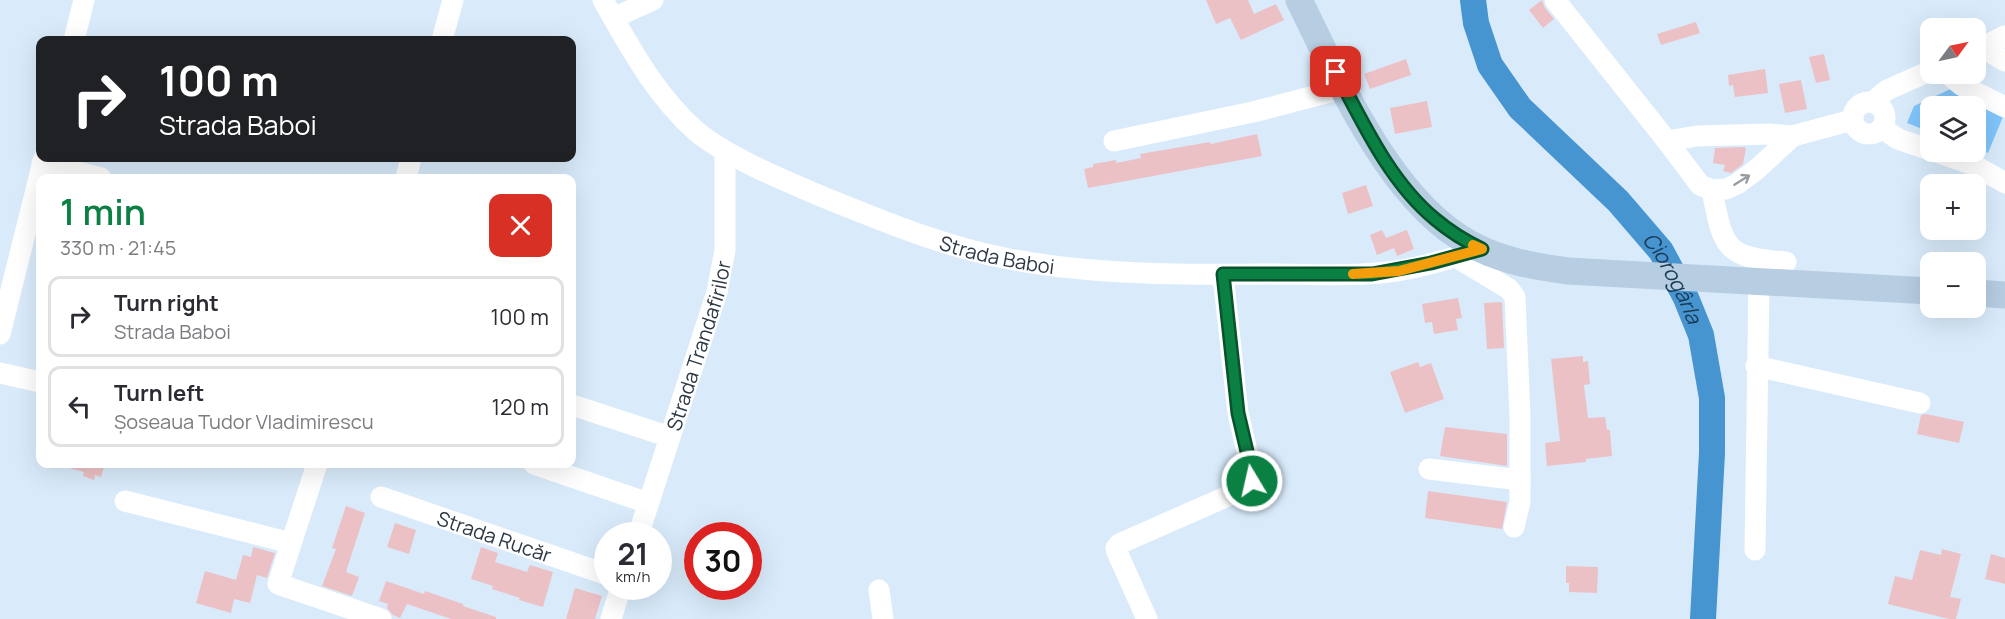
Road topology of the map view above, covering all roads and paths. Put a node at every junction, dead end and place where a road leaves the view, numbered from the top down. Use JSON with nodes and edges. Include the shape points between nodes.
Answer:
{"nodes":[{"id":1,"x":84,"y":0,"type":"edge"},
{"id":2,"x":453,"y":0,"type":"edge"},
{"id":3,"x":653,"y":0,"type":"edge"},
{"id":4,"x":1299,"y":0,"type":"edge"},
{"id":5,"x":1556,"y":0,"type":"edge"},
{"id":6,"x":608,"y":9,"type":"edge"},
{"id":7,"x":75,"y":36,"type":"edge"},
{"id":8,"x":443,"y":36,"type":"edge"},
{"id":9,"x":2005,"y":36,"type":"edge"},
{"id":10,"x":1986,"y":45,"type":"edge"},
{"id":11,"x":1986,"y":53,"type":"edge"},
{"id":12,"x":2005,"y":61,"type":"edge"},
{"id":13,"x":1920,"y":75,"type":"edge"},
{"id":14,"x":1960,"y":84,"type":"edge"},
{"id":15,"x":1345,"y":88,"type":"junction"},
{"id":16,"x":1873,"y":102,"type":"junction"},
{"id":17,"x":2005,"y":107,"type":"edge"},
{"id":18,"x":1852,"y":120,"type":"junction"},
{"id":19,"x":1882,"y":128,"type":"junction"},
{"id":20,"x":1793,"y":136,"type":"junction"},
{"id":21,"x":1114,"y":141,"type":"dead end"},
{"id":22,"x":1668,"y":141,"type":"junction"},
{"id":23,"x":1920,"y":147,"type":"edge"},
{"id":24,"x":725,"y":151,"type":"junction"},
{"id":25,"x":49,"y":162,"type":"edge"},
{"id":26,"x":1965,"y":162,"type":"edge"},
{"id":27,"x":88,"y":174,"type":"edge"},
{"id":28,"x":2005,"y":183,"type":"edge"},
{"id":29,"x":36,"y":187,"type":"edge"},
{"id":30,"x":1712,"y":190,"type":"junction"},
{"id":31,"x":1482,"y":249,"type":"junction"},
{"id":32,"x":1456,"y":256,"type":"junction"},
{"id":33,"x":1786,"y":262,"type":"dead end"},
{"id":34,"x":1223,"y":274,"type":"junction"},
{"id":35,"x":1755,"y":281,"type":"junction"},
{"id":36,"x":1920,"y":290,"type":"edge"},
{"id":37,"x":1986,"y":294,"type":"edge"},
{"id":38,"x":2005,"y":295,"type":"edge"},
{"id":39,"x":2,"y":320,"type":"edge"},
{"id":40,"x":1756,"y":366,"type":"junction"},
{"id":41,"x":0,"y":373,"type":"edge"},
{"id":42,"x":36,"y":381,"type":"edge"},
{"id":43,"x":1920,"y":403,"type":"dead end"},
{"id":44,"x":576,"y":406,"type":"edge"},
{"id":45,"x":670,"y":437,"type":"junction"},
{"id":46,"x":316,"y":468,"type":"edge"},
{"id":47,"x":546,"y":468,"type":"edge"},
{"id":48,"x":1428,"y":469,"type":"dead end"},
{"id":49,"x":1520,"y":480,"type":"junction"},
{"id":50,"x":381,"y":497,"type":"dead end"},
{"id":51,"x":125,"y":501,"type":"dead end"},
{"id":52,"x":648,"y":502,"type":"junction"},
{"id":53,"x":642,"y":522,"type":"edge"},
{"id":54,"x":1514,"y":527,"type":"dead end"},
{"id":55,"x":291,"y":543,"type":"junction"},
{"id":56,"x":1755,"y":550,"type":"dead end"},
{"id":57,"x":594,"y":570,"type":"edge"},
{"id":58,"x":879,"y":590,"type":"dead end"},
{"id":59,"x":617,"y":600,"type":"edge"},
{"id":60,"x":381,"y":619,"type":"edge"},
{"id":61,"x":611,"y":619,"type":"edge"},
{"id":62,"x":883,"y":619,"type":"edge"},
{"id":63,"x":1147,"y":619,"type":"edge"}],
"edges":[{"from":1,"to":7,"type":"street"},
{"from":2,"to":8,"type":"street"},
{"from":3,"to":6,"type":"street"},
{"from":4,"to":15,"type":"main road"},
{"from":5,"to":22,"type":"street"},
{"from":6,"to":24,"type":"street","name":"Strada Baboi","via":[[675,112]]},
{"from":9,"to":10,"type":"street"},
{"from":11,"to":12,"type":"street"},
{"from":13,"to":16,"type":"street","via":[[1887,90]]},
{"from":14,"to":17,"type":"street"},
{"from":15,"to":21,"type":"street"},
{"from":15,"to":31,"type":"main road","via":[[1386,160],[1415,199],[1433,218]]},
{"from":16,"to":18,"type":"street","via":[[1856,108]]},
{"from":16,"to":19,"type":"street","via":[[1883,110]]},
{"from":18,"to":19,"type":"street","via":[[1865,134]]},
{"from":18,"to":20,"type":"street"},
{"from":19,"to":23,"type":"street"},
{"from":20,"to":22,"type":"street","via":[[1697,136]]},
{"from":30,"to":20,"type":"street","one_way":true,"via":[[1737,184]]},
{"from":22,"to":30,"type":"street","via":[[1701,186]]},
{"from":24,"to":34,"type":"street","name":"Strada Baboi","via":[[806,190],[951,245],[1008,259],[1084,270]]},
{"from":24,"to":45,"type":"street","name":"Strada Trandafirilor","via":[[725,250],[717,292]]},
{"from":25,"to":27,"type":"street"},
{"from":26,"to":28,"type":"street"},
{"from":29,"to":39,"type":"street"},
{"from":30,"to":33,"type":"street","via":[[1726,242],[1739,254],[1755,260]]},
{"from":31,"to":32,"type":"street","name":"Strada Baboi"},
{"from":31,"to":35,"type":"main road","via":[[1523,264],[1568,271]]},
{"from":32,"to":34,"type":"street","name":"Strada Baboi","via":[[1372,274]]},
{"from":32,"to":49,"type":"street","via":[[1509,289],[1515,297]]},
{"from":34,"to":63,"type":"street","via":[[1238,413],[1253,477],[1249,485],[1237,492],[1116,548]]},
{"from":35,"to":36,"type":"main road"},
{"from":35,"to":40,"type":"street"},
{"from":37,"to":38,"type":"main road"},
{"from":40,"to":43,"type":"street"},
{"from":40,"to":56,"type":"street"},
{"from":41,"to":42,"type":"street"},
{"from":44,"to":45,"type":"street"},
{"from":45,"to":52,"type":"street","name":"Strada Trandafirilor"},
{"from":46,"to":55,"type":"street"},
{"from":47,"to":52,"type":"street"},
{"from":48,"to":49,"type":"street"},
{"from":49,"to":54,"type":"street","via":[[1519,512]]},
{"from":50,"to":57,"type":"street","name":"Strada Rucăr"},
{"from":51,"to":55,"type":"street"},
{"from":52,"to":53,"type":"street","name":"Strada Trandafirilor"},
{"from":55,"to":60,"type":"street","via":[[278,584]]},
{"from":58,"to":62,"type":"street"},
{"from":59,"to":61,"type":"street"}]}
